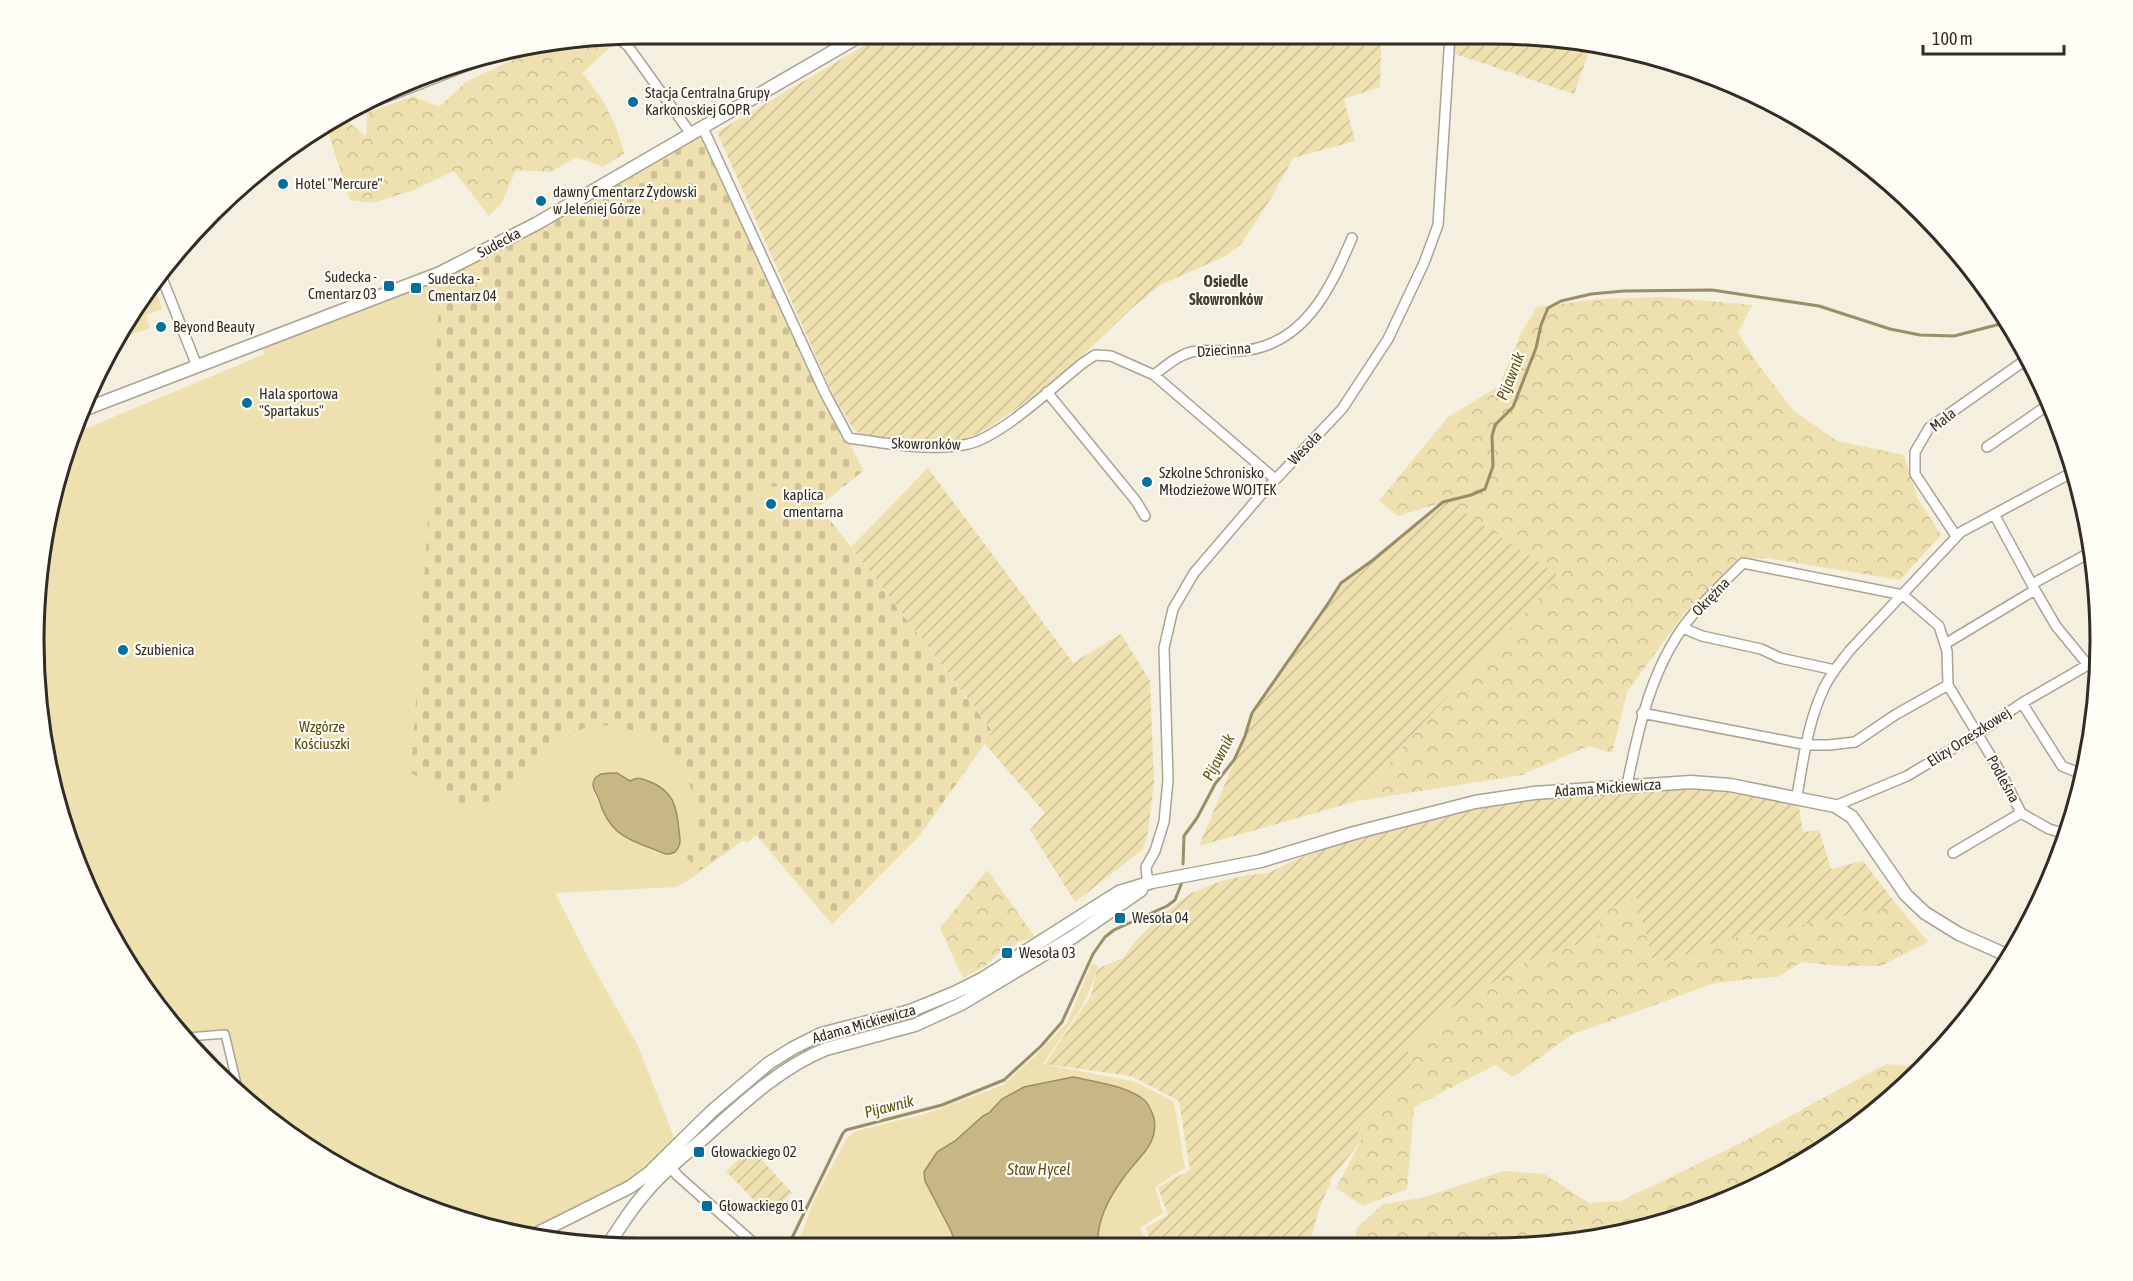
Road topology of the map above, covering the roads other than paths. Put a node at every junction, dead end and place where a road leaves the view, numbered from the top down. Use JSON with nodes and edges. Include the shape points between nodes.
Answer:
{"nodes":[{"id":1,"x":626,"y":44,"type":"edge"},
{"id":2,"x":846,"y":44,"type":"edge"},
{"id":3,"x":1449,"y":44,"type":"edge"},
{"id":4,"x":703,"y":128,"type":"junction"},
{"id":5,"x":691,"y":134,"type":"junction"},
{"id":6,"x":1352,"y":238,"type":"dead end"},
{"id":7,"x":164,"y":282,"type":"edge"},
{"id":8,"x":2021,"y":363,"type":"edge"},
{"id":9,"x":197,"y":366,"type":"junction"},
{"id":10,"x":1154,"y":375,"type":"junction"},
{"id":11,"x":1047,"y":392,"type":"junction"},
{"id":12,"x":92,"y":406,"type":"edge"},
{"id":13,"x":2043,"y":409,"type":"edge"},
{"id":14,"x":1987,"y":447,"type":"dead end"},
{"id":15,"x":2066,"y":476,"type":"edge"},
{"id":16,"x":1275,"y":479,"type":"junction"},
{"id":17,"x":1994,"y":514,"type":"junction"},
{"id":18,"x":1145,"y":516,"type":"dead end"},
{"id":19,"x":1956,"y":536,"type":"junction"},
{"id":20,"x":2083,"y":557,"type":"edge"},
{"id":21,"x":2033,"y":587,"type":"junction"},
{"id":22,"x":1904,"y":595,"type":"junction"},
{"id":23,"x":1683,"y":628,"type":"junction"},
{"id":24,"x":1945,"y":644,"type":"junction"},
{"id":25,"x":2088,"y":665,"type":"joint"},
{"id":26,"x":1835,"y":669,"type":"junction"},
{"id":27,"x":1948,"y":685,"type":"junction"},
{"id":28,"x":2022,"y":703,"type":"junction"},
{"id":29,"x":1642,"y":713,"type":"junction"},
{"id":30,"x":1977,"y":734,"type":"junction"},
{"id":31,"x":1807,"y":745,"type":"junction"},
{"id":32,"x":2075,"y":771,"type":"edge"},
{"id":33,"x":1627,"y":786,"type":"junction"},
{"id":34,"x":1797,"y":796,"type":"junction"},
{"id":35,"x":1835,"y":806,"type":"junction"},
{"id":36,"x":2021,"y":813,"type":"junction"},
{"id":37,"x":2058,"y":832,"type":"edge"},
{"id":38,"x":1953,"y":853,"type":"dead end"},
{"id":39,"x":1152,"y":882,"type":"junction"},
{"id":40,"x":2001,"y":953,"type":"edge"},
{"id":41,"x":194,"y":1036,"type":"edge"},
{"id":42,"x":236,"y":1079,"type":"edge"},
{"id":43,"x":667,"y":1163,"type":"junction"},
{"id":44,"x":630,"y":1187,"type":"junction"},
{"id":45,"x":639,"y":1199,"type":"junction"},
{"id":46,"x":545,"y":1229,"type":"edge"},
{"id":47,"x":613,"y":1237,"type":"edge"},
{"id":48,"x":748,"y":1238,"type":"edge"}],
"edges":[{"from":1,"to":5,"type":"street"},
{"from":2,"to":4,"type":"street","name":"Sudecka"},
{"from":3,"to":16,"type":"street","name":"Wesoła","via":[[1441,203],[1438,225],[1424,263],[1388,339],[1359,386]]},
{"from":4,"to":5,"type":"street","name":"Sudecka"},
{"from":4,"to":11,"type":"street","name":"Skowronków","via":[[849,438],[935,446],[968,444],[999,430]]},
{"from":5,"to":9,"type":"street","name":"Sudecka","via":[[526,229],[440,273]]},
{"from":6,"to":10,"type":"street","name":"Dziecinna","via":[[1313,311],[1297,328],[1261,347],[1196,351],[1178,357]]},
{"from":7,"to":9,"type":"street"},
{"from":8,"to":19,"type":"street","name":"Mała","via":[[1929,428],[1915,452],[1915,474]]},
{"from":9,"to":12,"type":"street","name":"Sudecka"},
{"from":10,"to":11,"type":"street","name":"Skowronków","via":[[1111,356],[1095,355]]},
{"from":10,"to":16,"type":"street","name":"Skowronków"},
{"from":11,"to":18,"type":"street"},
{"from":13,"to":14,"type":"street"},
{"from":15,"to":17,"type":"street"},
{"from":16,"to":39,"type":"street","name":"Wesoła","via":[[1194,573],[1173,609],[1164,648],[1168,780],[1164,822],[1146,867]]},
{"from":17,"to":19,"type":"street"},
{"from":17,"to":21,"type":"street"},
{"from":19,"to":22,"type":"street"},
{"from":20,"to":21,"type":"street"},
{"from":21,"to":24,"type":"street"},
{"from":21,"to":25,"type":"street","via":[[2056,626]]},
{"from":22,"to":23,"type":"street","name":"Okrężna","via":[[1743,563]]},
{"from":22,"to":24,"type":"street","via":[[1939,626]]},
{"from":22,"to":26,"type":"street"},
{"from":23,"to":26,"type":"street","via":[[1780,658]]},
{"from":23,"to":29,"type":"street","name":"Okrężna","via":[[1666,656]]},
{"from":24,"to":27,"type":"street"},
{"from":25,"to":28,"type":"street","name":"Elizy Orzeszkowej"},
{"from":26,"to":31,"type":"street","via":[[1815,711]]},
{"from":27,"to":30,"type":"street","name":"Podleśna"},
{"from":27,"to":31,"type":"street","via":[[1855,742]]},
{"from":28,"to":30,"type":"street","name":"Elizy Orzeszkowej"},
{"from":28,"to":32,"type":"street","via":[[2062,766]]},
{"from":29,"to":31,"type":"street"},
{"from":29,"to":33,"type":"street","name":"Okrężna"},
{"from":30,"to":35,"type":"street","name":"Elizy Orzeszkowej","via":[[1907,776]]},
{"from":30,"to":36,"type":"street","name":"Podleśna"},
{"from":31,"to":34,"type":"street"},
{"from":33,"to":34,"type":"street","name":"Adama Mickiewicza","via":[[1712,783]]},
{"from":33,"to":39,"type":"street","name":"Adama Mickiewicza","via":[[1475,802],[1261,861]]},
{"from":34,"to":35,"type":"street","name":"Adama Mickiewicza"},
{"from":35,"to":40,"type":"street","name":"Adama Mickiewicza","via":[[1852,817],[1906,895],[1925,913]]},
{"from":36,"to":37,"type":"street","name":"Podleśna"},
{"from":36,"to":38,"type":"street"},
{"from":39,"to":43,"type":"street","name":"Adama Mickiewicza","via":[[1119,892],[954,993],[910,1011],[821,1034],[793,1048],[712,1111]]},
{"from":41,"to":42,"type":"street","via":[[225,1034]]},
{"from":43,"to":44,"type":"street","name":"Adama Mickiewicza"},
{"from":43,"to":45,"type":"street"},
{"from":43,"to":48,"type":"street"},
{"from":44,"to":45,"type":"street","via":[[639,1190]]},
{"from":44,"to":46,"type":"street","name":"Adama Mickiewicza"},
{"from":45,"to":47,"type":"street"}]}
